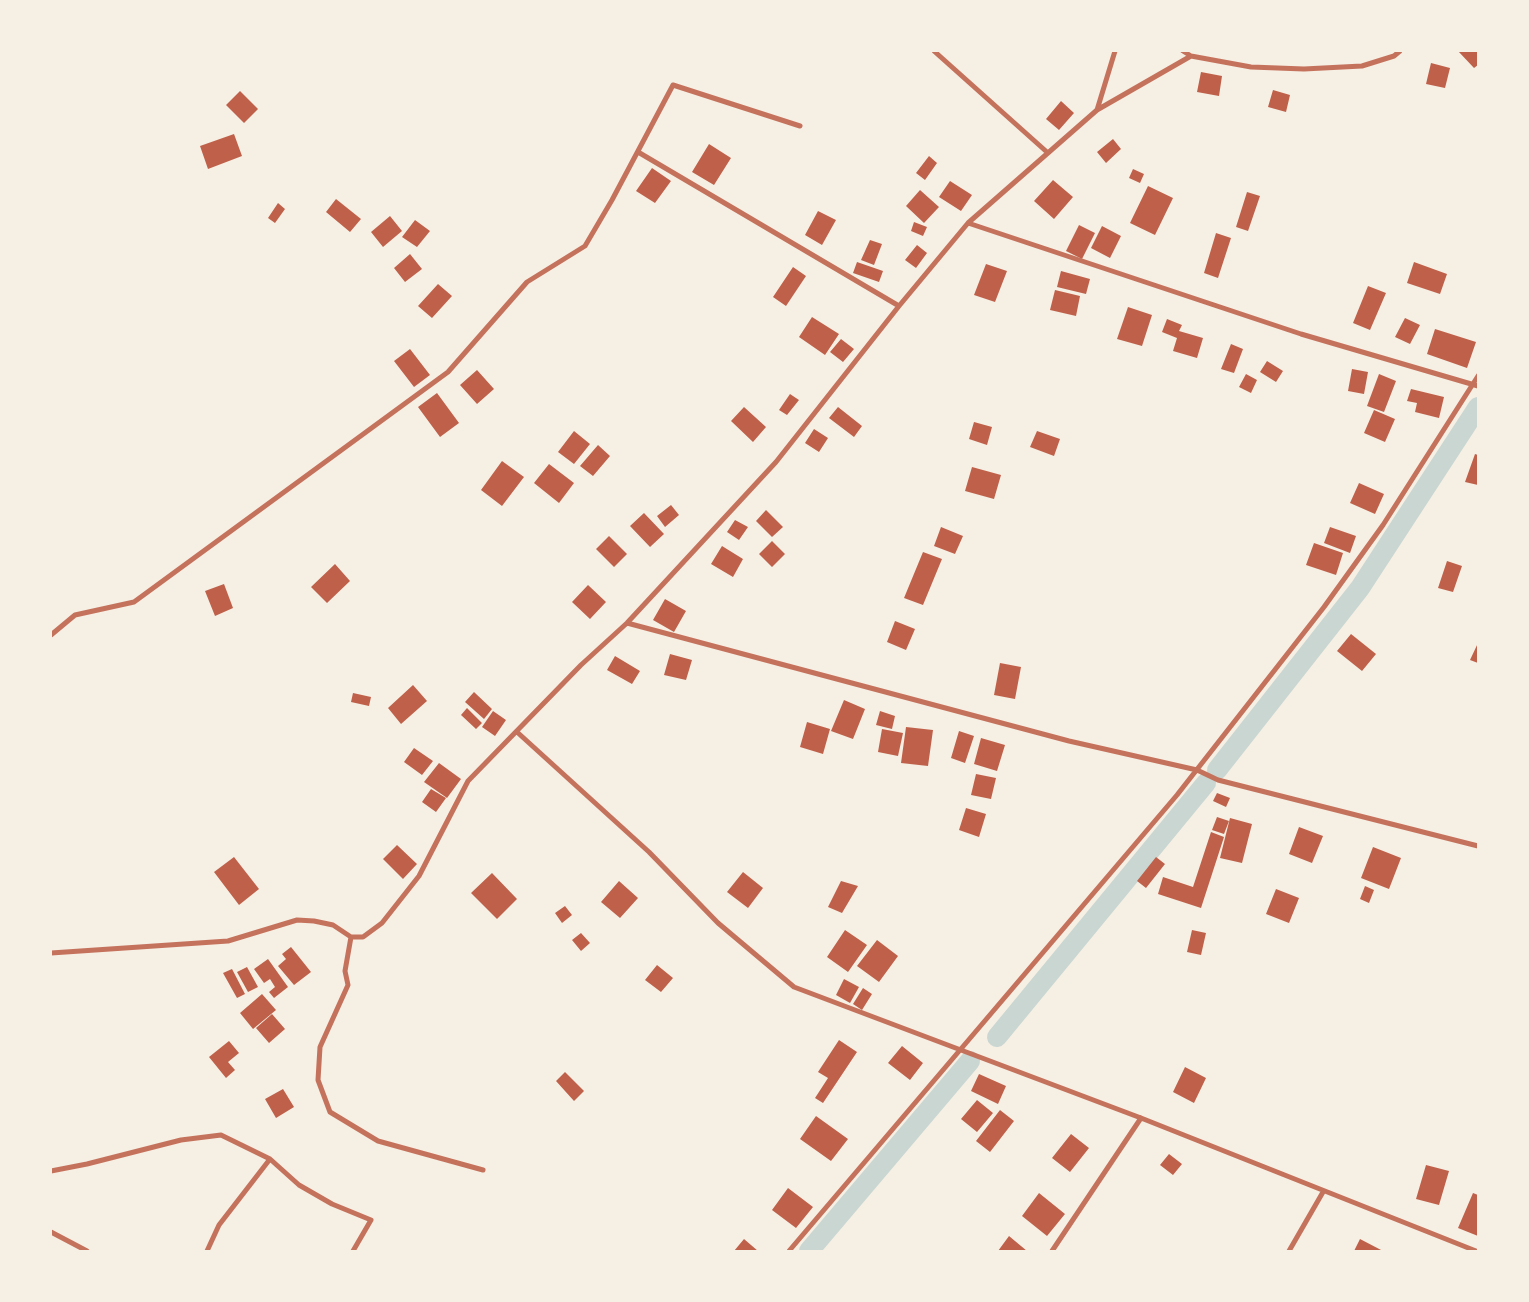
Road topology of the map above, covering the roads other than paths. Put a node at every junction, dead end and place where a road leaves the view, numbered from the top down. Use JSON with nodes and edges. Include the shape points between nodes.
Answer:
{"nodes":[{"id":1,"x":934,"y":51,"type":"edge"},
{"id":2,"x":1115,"y":51,"type":"edge"},
{"id":3,"x":1183,"y":51,"type":"edge"},
{"id":4,"x":1400,"y":51,"type":"edge"},
{"id":5,"x":1191,"y":56,"type":"junction"},
{"id":6,"x":1097,"y":110,"type":"junction"},
{"id":7,"x":800,"y":126,"type":"dead end"},
{"id":8,"x":638,"y":152,"type":"junction"},
{"id":9,"x":1048,"y":153,"type":"junction"},
{"id":10,"x":968,"y":223,"type":"junction"},
{"id":11,"x":899,"y":306,"type":"junction"},
{"id":12,"x":1478,"y":376,"type":"edge"},
{"id":13,"x":1475,"y":386,"type":"edge"},
{"id":14,"x":627,"y":623,"type":"junction"},
{"id":15,"x":51,"y":635,"type":"edge"},
{"id":16,"x":517,"y":732,"type":"junction"},
{"id":17,"x":1197,"y":770,"type":"junction"},
{"id":18,"x":1478,"y":846,"type":"edge"},
{"id":19,"x":352,"y":937,"type":"junction"},
{"id":20,"x":51,"y":953,"type":"edge"},
{"id":21,"x":961,"y":1049,"type":"junction"},
{"id":22,"x":1141,"y":1118,"type":"junction"},
{"id":23,"x":270,"y":1158,"type":"junction"},
{"id":24,"x":483,"y":1170,"type":"dead end"},
{"id":25,"x":51,"y":1171,"type":"edge"},
{"id":26,"x":1323,"y":1192,"type":"junction"},
{"id":27,"x":51,"y":1232,"type":"edge"},
{"id":28,"x":87,"y":1251,"type":"edge"},
{"id":29,"x":208,"y":1251,"type":"edge"},
{"id":30,"x":353,"y":1251,"type":"edge"},
{"id":31,"x":789,"y":1251,"type":"edge"},
{"id":32,"x":1052,"y":1251,"type":"edge"},
{"id":33,"x":1289,"y":1251,"type":"edge"},
{"id":34,"x":1476,"y":1251,"type":"edge"}],
"edges":[{"from":1,"to":9,"type":"street"},
{"from":2,"to":6,"type":"street"},
{"from":3,"to":5,"type":"street"},
{"from":4,"to":5,"type":"street","via":[[1362,66],[1304,69],[1251,67]]},
{"from":5,"to":6,"type":"street"},
{"from":6,"to":9,"type":"street"},
{"from":7,"to":8,"type":"street","via":[[673,85]]},
{"from":8,"to":11,"type":"street"},
{"from":8,"to":15,"type":"street","via":[[585,246],[527,282],[448,372],[134,602],[75,615]]},
{"from":9,"to":10,"type":"street"},
{"from":10,"to":11,"type":"street"},
{"from":10,"to":13,"type":"street","via":[[1301,334]]},
{"from":11,"to":14,"type":"street","via":[[776,462]]},
{"from":12,"to":13,"type":"street"},
{"from":13,"to":17,"type":"street","via":[[1329,600]]},
{"from":14,"to":16,"type":"street","via":[[581,665]]},
{"from":14,"to":17,"type":"street","via":[[1069,741]]},
{"from":16,"to":19,"type":"street","via":[[468,781],[419,876],[382,923],[364,938]]},
{"from":16,"to":21,"type":"street","via":[[649,852],[718,923],[794,987]]},
{"from":17,"to":18,"type":"street","via":[[1218,780]]},
{"from":17,"to":21,"type":"street"},
{"from":19,"to":20,"type":"street","via":[[334,925],[296,920],[228,941]]},
{"from":19,"to":24,"type":"street","via":[[346,972],[348,985],[320,1047],[318,1080],[330,1112],[378,1141]]},
{"from":21,"to":22,"type":"street"},
{"from":21,"to":31,"type":"street"},
{"from":22,"to":26,"type":"street"},
{"from":22,"to":32,"type":"street"},
{"from":23,"to":25,"type":"street","via":[[221,1135],[181,1140]]},
{"from":23,"to":29,"type":"street","via":[[219,1225]]},
{"from":23,"to":30,"type":"street","via":[[299,1185],[332,1204],[371,1220]]},
{"from":26,"to":33,"type":"street"},
{"from":26,"to":34,"type":"street"},
{"from":27,"to":28,"type":"street"}]}
